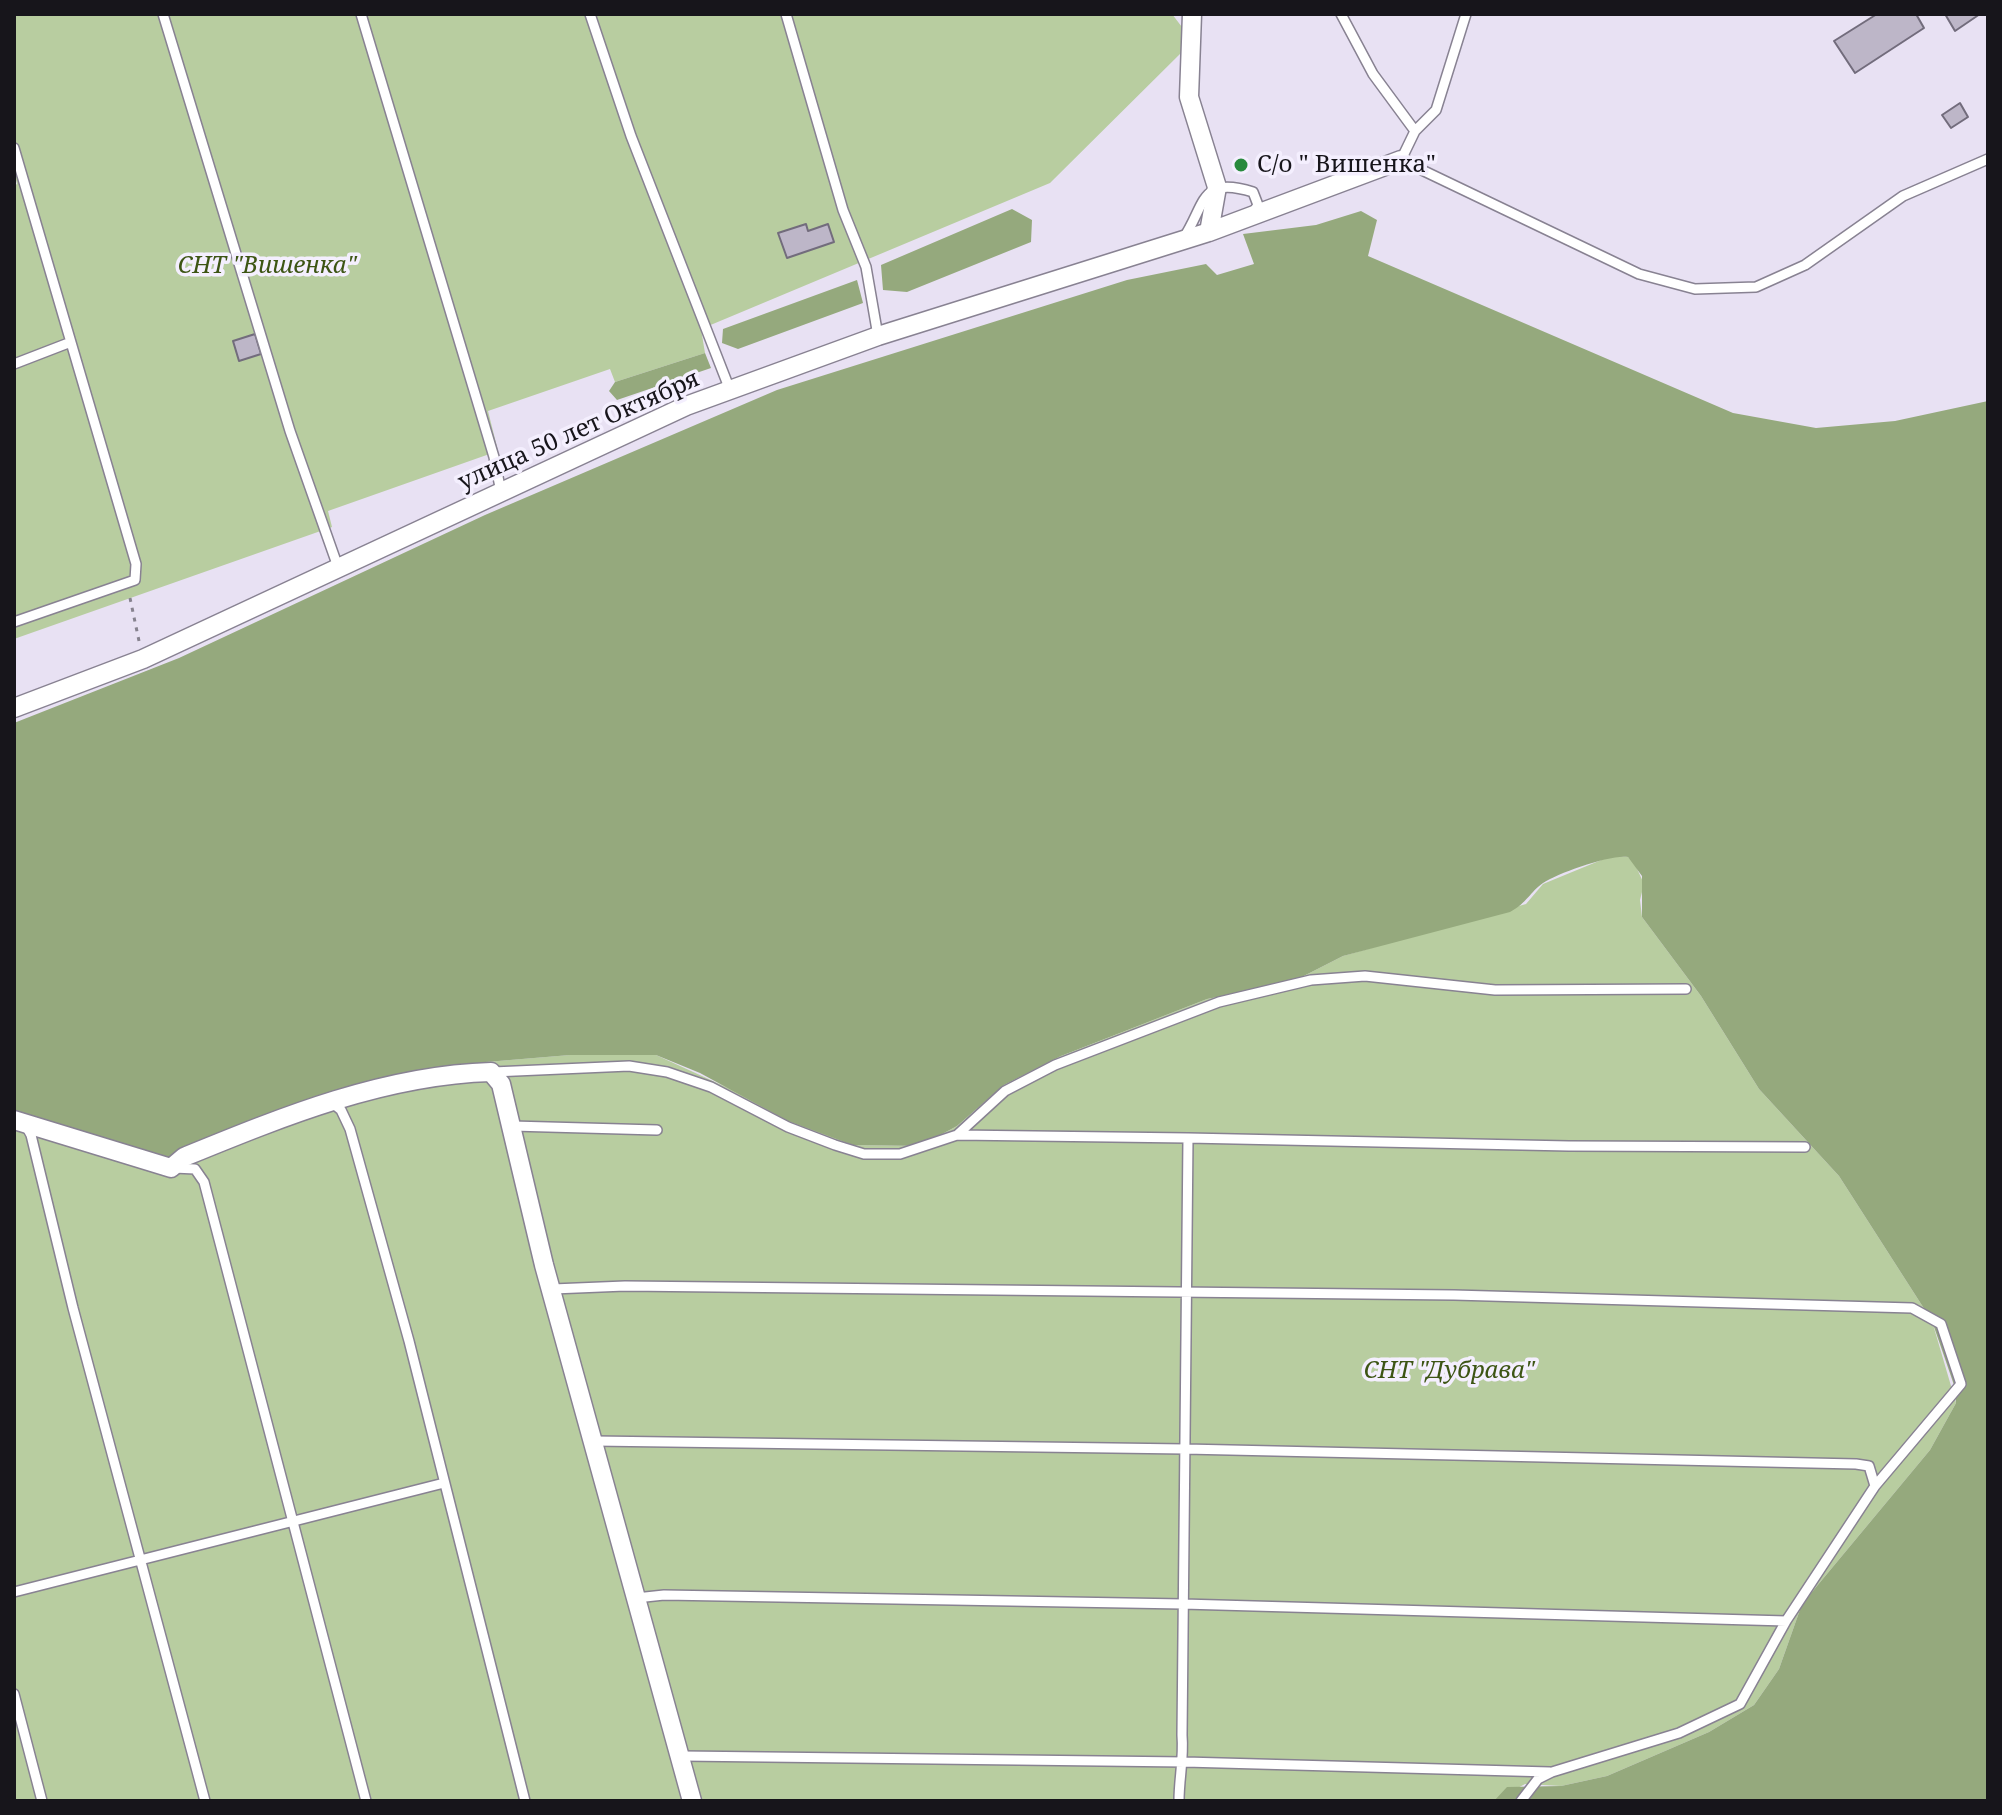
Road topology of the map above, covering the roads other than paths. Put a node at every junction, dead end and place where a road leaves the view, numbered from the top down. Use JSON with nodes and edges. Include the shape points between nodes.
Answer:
{"nodes":[{"id":1,"x":163,"y":14,"type":"edge"},
{"id":2,"x":361,"y":14,"type":"edge"},
{"id":3,"x":590,"y":14,"type":"edge"},
{"id":4,"x":786,"y":14,"type":"edge"},
{"id":5,"x":1341,"y":14,"type":"edge"},
{"id":6,"x":1466,"y":14,"type":"edge"},
{"id":7,"x":1188,"y":19,"type":"edge"},
{"id":8,"x":1415,"y":131,"type":"junction"},
{"id":9,"x":14,"y":148,"type":"edge"},
{"id":10,"x":1988,"y":159,"type":"edge"},
{"id":11,"x":1401,"y":160,"type":"junction"},
{"id":12,"x":1217,"y":187,"type":"junction"},
{"id":13,"x":1250,"y":216,"type":"junction"},
{"id":14,"x":1209,"y":232,"type":"junction"},
{"id":15,"x":1181,"y":241,"type":"junction"},
{"id":16,"x":878,"y":336,"type":"junction"},
{"id":17,"x":71,"y":342,"type":"junction"},
{"id":18,"x":14,"y":364,"type":"edge"},
{"id":19,"x":730,"y":390,"type":"junction"},
{"id":20,"x":501,"y":492,"type":"junction"},
{"id":21,"x":338,"y":567,"type":"junction"},
{"id":22,"x":14,"y":622,"type":"edge"},
{"id":23,"x":14,"y":708,"type":"edge"},
{"id":24,"x":1686,"y":989,"type":"dead end"},
{"id":25,"x":491,"y":1072,"type":"junction"},
{"id":26,"x":331,"y":1102,"type":"junction"},
{"id":27,"x":20,"y":1122,"type":"edge"},
{"id":28,"x":512,"y":1126,"type":"junction"},
{"id":29,"x":657,"y":1130,"type":"dead end"},
{"id":30,"x":957,"y":1135,"type":"junction"},
{"id":31,"x":1188,"y":1138,"type":"junction"},
{"id":32,"x":1805,"y":1147,"type":"dead end"},
{"id":33,"x":171,"y":1168,"type":"junction"},
{"id":34,"x":553,"y":1289,"type":"junction"},
{"id":35,"x":1189,"y":1292,"type":"junction"},
{"id":36,"x":594,"y":1441,"type":"junction"},
{"id":37,"x":1185,"y":1449,"type":"junction"},
{"id":38,"x":444,"y":1483,"type":"junction"},
{"id":39,"x":1875,"y":1486,"type":"junction"},
{"id":40,"x":290,"y":1520,"type":"junction"},
{"id":41,"x":143,"y":1559,"type":"junction"},
{"id":42,"x":14,"y":1592,"type":"edge"},
{"id":43,"x":636,"y":1598,"type":"junction"},
{"id":44,"x":1183,"y":1604,"type":"junction"},
{"id":45,"x":1786,"y":1621,"type":"junction"},
{"id":46,"x":14,"y":1694,"type":"edge"},
{"id":47,"x":682,"y":1756,"type":"junction"},
{"id":48,"x":1185,"y":1762,"type":"junction"},
{"id":49,"x":1552,"y":1772,"type":"junction"},
{"id":50,"x":42,"y":1801,"type":"edge"},
{"id":51,"x":205,"y":1801,"type":"edge"},
{"id":52,"x":366,"y":1801,"type":"edge"},
{"id":53,"x":525,"y":1801,"type":"edge"},
{"id":54,"x":692,"y":1801,"type":"edge"},
{"id":55,"x":1179,"y":1801,"type":"edge"},
{"id":56,"x":1521,"y":1801,"type":"edge"}],
"edges":[{"from":1,"to":21,"type":"lane","via":[[286,417]]},
{"from":2,"to":20,"type":"lane"},
{"from":3,"to":19,"type":"lane","via":[[631,136]]},
{"from":4,"to":16,"type":"lane","via":[[843,210],[866,267]]},
{"from":5,"to":8,"type":"lane","via":[[1373,74]]},
{"from":6,"to":8,"type":"lane","via":[[1436,110]]},
{"from":7,"to":12,"type":"street","via":[[1189,97]]},
{"from":8,"to":11,"type":"lane"},
{"from":9,"to":17,"type":"lane"},
{"from":10,"to":11,"type":"lane","via":[[1903,196],[1805,265],[1756,287],[1695,289],[1639,274]]},
{"from":11,"to":13,"type":"street","name":"улица 50 лет Октября"},
{"from":12,"to":13,"type":"lane","via":[[1253,192],[1258,205]]},
{"from":12,"to":14,"type":"street"},
{"from":12,"to":15,"type":"lane","via":[[1204,194]]},
{"from":13,"to":14,"type":"street","name":"улица 50 лет Октября"},
{"from":14,"to":15,"type":"street","name":"улица 50 лет Октября"},
{"from":15,"to":16,"type":"street","name":"улица 50 лет Октября"},
{"from":16,"to":19,"type":"street","name":"улица 50 лет Октября"},
{"from":17,"to":18,"type":"lane"},
{"from":17,"to":22,"type":"lane","via":[[136,564],[135,580]]},
{"from":19,"to":20,"type":"street","name":"улица 50 лет Октября"},
{"from":20,"to":21,"type":"street","name":"улица 50 лет Октября"},
{"from":21,"to":23,"type":"street","name":"улица 50 лет Октября","via":[[143,659]]},
{"from":24,"to":30,"type":"lane","via":[[1495,990],[1365,976],[1311,980],[1219,1002],[1055,1065],[1005,1091]]},
{"from":25,"to":26,"type":"street","via":[[460,1073]]},
{"from":25,"to":28,"type":"street","via":[[501,1084]]},
{"from":25,"to":30,"type":"lane","via":[[629,1066],[667,1072],[711,1087],[788,1127],[864,1154],[900,1154]]},
{"from":26,"to":33,"type":"street","via":[[225,1140]]},
{"from":26,"to":38,"type":"lane","via":[[350,1129]]},
{"from":27,"to":33,"type":"street"},
{"from":27,"to":41,"type":"lane","via":[[31,1135]]},
{"from":28,"to":29,"type":"lane"},
{"from":28,"to":34,"type":"street"},
{"from":30,"to":31,"type":"lane"},
{"from":31,"to":32,"type":"lane"},
{"from":31,"to":35,"type":"lane"},
{"from":33,"to":40,"type":"lane","via":[[195,1169],[204,1182]]},
{"from":34,"to":35,"type":"lane"},
{"from":34,"to":36,"type":"street"},
{"from":35,"to":37,"type":"lane"},
{"from":35,"to":39,"type":"lane","via":[[1912,1308],[1941,1324],[1961,1384]]},
{"from":36,"to":37,"type":"lane"},
{"from":36,"to":43,"type":"street"},
{"from":37,"to":39,"type":"lane","via":[[1856,1464],[1869,1466]]},
{"from":37,"to":44,"type":"lane"},
{"from":38,"to":40,"type":"lane"},
{"from":38,"to":53,"type":"lane"},
{"from":39,"to":45,"type":"lane"},
{"from":40,"to":41,"type":"lane"},
{"from":40,"to":52,"type":"lane"},
{"from":41,"to":42,"type":"lane"},
{"from":41,"to":51,"type":"lane"},
{"from":43,"to":44,"type":"lane"},
{"from":43,"to":47,"type":"street"},
{"from":44,"to":45,"type":"lane"},
{"from":44,"to":48,"type":"lane"},
{"from":45,"to":49,"type":"lane","via":[[1740,1704],[1679,1733]]},
{"from":46,"to":50,"type":"lane"},
{"from":47,"to":48,"type":"lane"},
{"from":47,"to":54,"type":"street"},
{"from":48,"to":49,"type":"lane"},
{"from":48,"to":55,"type":"lane"},
{"from":49,"to":56,"type":"lane","via":[[1538,1779]]}]}
